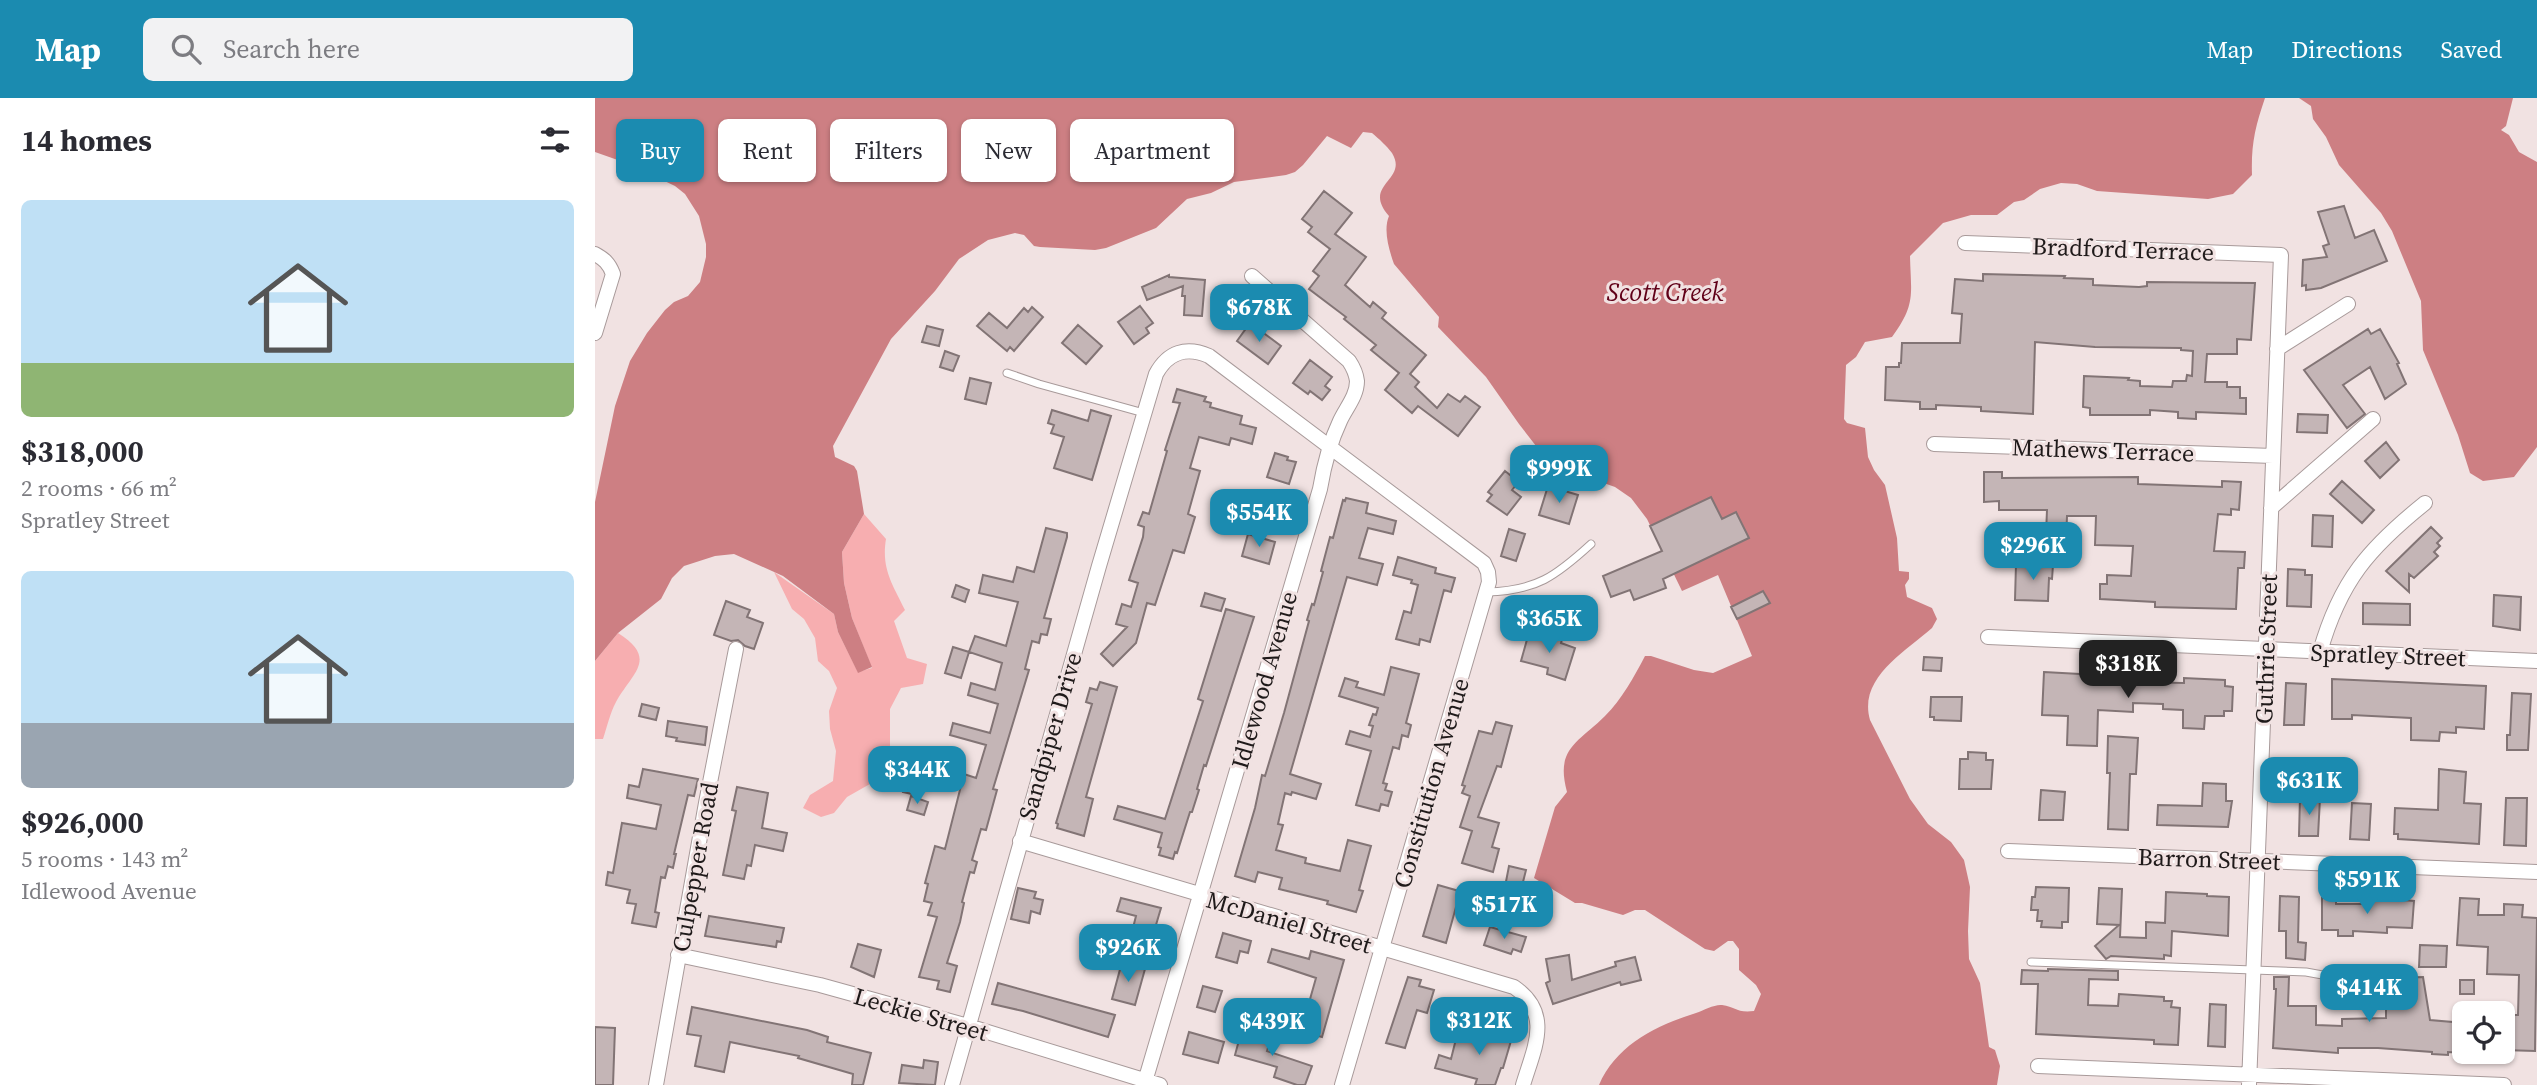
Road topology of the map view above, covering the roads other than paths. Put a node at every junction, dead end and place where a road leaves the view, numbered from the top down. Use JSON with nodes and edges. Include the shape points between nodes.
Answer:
{"nodes":[{"id":1,"x":1965,"y":243,"type":"dead end"},
{"id":2,"x":595,"y":254,"type":"edge"},
{"id":3,"x":2281,"y":254,"type":"joint"},
{"id":4,"x":1252,"y":276,"type":"dead end"},
{"id":5,"x":2348,"y":304,"type":"dead end"},
{"id":6,"x":595,"y":332,"type":"edge"},
{"id":7,"x":2277,"y":349,"type":"junction"},
{"id":8,"x":1007,"y":373,"type":"dead end"},
{"id":9,"x":1152,"y":388,"type":"joint"},
{"id":10,"x":1144,"y":413,"type":"junction"},
{"id":11,"x":2373,"y":419,"type":"dead end"},
{"id":12,"x":1934,"y":444,"type":"dead end"},
{"id":13,"x":1329,"y":447,"type":"junction"},
{"id":14,"x":2273,"y":456,"type":"junction"},
{"id":15,"x":2425,"y":503,"type":"dead end"},
{"id":16,"x":2271,"y":508,"type":"junction"},
{"id":17,"x":1591,"y":544,"type":"dead end"},
{"id":18,"x":1486,"y":592,"type":"junction"},
{"id":19,"x":1988,"y":637,"type":"dead end"},
{"id":20,"x":736,"y":649,"type":"dead end"},
{"id":21,"x":2266,"y":650,"type":"junction"},
{"id":22,"x":2321,"y":652,"type":"junction"},
{"id":23,"x":2537,"y":661,"type":"edge"},
{"id":24,"x":1020,"y":841,"type":"junction"},
{"id":25,"x":2008,"y":851,"type":"dead end"},
{"id":26,"x":2258,"y":861,"type":"junction"},
{"id":27,"x":2537,"y":872,"type":"edge"},
{"id":28,"x":1200,"y":896,"type":"junction"},
{"id":29,"x":1382,"y":949,"type":"junction"},
{"id":30,"x":678,"y":955,"type":"junction"},
{"id":31,"x":2031,"y":962,"type":"dead end"},
{"id":32,"x":2253,"y":971,"type":"junction"},
{"id":33,"x":2339,"y":978,"type":"dead end"},
{"id":34,"x":968,"y":1027,"type":"junction"},
{"id":35,"x":2038,"y":1066,"type":"dead end"},
{"id":36,"x":2249,"y":1080,"type":"edge"},
{"id":37,"x":1145,"y":1083,"type":"edge"},
{"id":38,"x":656,"y":1085,"type":"edge"},
{"id":39,"x":952,"y":1085,"type":"edge"},
{"id":40,"x":1160,"y":1085,"type":"edge"},
{"id":41,"x":1342,"y":1085,"type":"edge"},
{"id":42,"x":1523,"y":1085,"type":"edge"},
{"id":43,"x":2504,"y":1085,"type":"edge"}],
"edges":[{"from":1,"to":3,"type":"street","name":"Bradford Terrace"},
{"from":2,"to":6,"type":"street","via":[[613,274]]},
{"from":3,"to":7,"type":"street","name":"Guthrie Street"},
{"from":4,"to":13,"type":"street","name":"Idlewood Avenue","via":[[1355,371],[1355,393]]},
{"from":5,"to":7,"type":"street"},
{"from":7,"to":14,"type":"street","name":"Guthrie Street"},
{"from":8,"to":10,"type":"lane"},
{"from":9,"to":10,"type":"street","name":"Sandpiper Drive"},
{"from":9,"to":13,"type":"street","name":"Constitution Avenue","via":[[1161,364],[1170,356],[1198,352]]},
{"from":10,"to":24,"type":"street","name":"Sandpiper Drive"},
{"from":11,"to":16,"type":"street"},
{"from":12,"to":14,"type":"street","name":"Mathews Terrace"},
{"from":13,"to":18,"type":"street","name":"Constitution Avenue","via":[[1483,564],[1488,572]]},
{"from":13,"to":28,"type":"street","name":"Idlewood Avenue"},
{"from":14,"to":16,"type":"street","name":"Guthrie Street"},
{"from":15,"to":22,"type":"street","via":[[2364,558],[2340,596]]},
{"from":16,"to":21,"type":"street","name":"Guthrie Street"},
{"from":17,"to":18,"type":"lane","via":[[1541,583],[1508,592]]},
{"from":18,"to":29,"type":"street","name":"Constitution Avenue"},
{"from":19,"to":21,"type":"street","name":"Spratley Street"},
{"from":20,"to":30,"type":"street","name":"Culpepper Road"},
{"from":21,"to":22,"type":"street","name":"Spratley Street"},
{"from":21,"to":26,"type":"street","name":"Guthrie Street"},
{"from":22,"to":23,"type":"street","name":"Spratley Street"},
{"from":24,"to":28,"type":"street","name":"McDaniel Street"},
{"from":24,"to":34,"type":"street","name":"Sandpiper Drive"},
{"from":25,"to":26,"type":"street","name":"Barron Street"},
{"from":26,"to":27,"type":"street","name":"Barron Street"},
{"from":26,"to":32,"type":"street","name":"Guthrie Street"},
{"from":28,"to":29,"type":"street","name":"McDaniel Street"},
{"from":28,"to":37,"type":"street","name":"Idlewood Avenue"},
{"from":29,"to":41,"type":"street","name":"Constitution Avenue"},
{"from":29,"to":42,"type":"street","name":"McDaniel Street","via":[[1514,987],[1525,995],[1538,1023]]},
{"from":30,"to":34,"type":"street","name":"Leckie Street","via":[[820,985]]},
{"from":30,"to":38,"type":"street","name":"Culpepper Road"},
{"from":31,"to":32,"type":"lane"},
{"from":32,"to":33,"type":"lane"},
{"from":32,"to":36,"type":"street","name":"Guthrie Street"},
{"from":34,"to":37,"type":"street","name":"Leckie Street"},
{"from":34,"to":39,"type":"street","name":"Sandpiper Drive"},
{"from":35,"to":36,"type":"street"},
{"from":36,"to":43,"type":"street"},
{"from":37,"to":40,"type":"street","name":"Leckie Street"}]}
